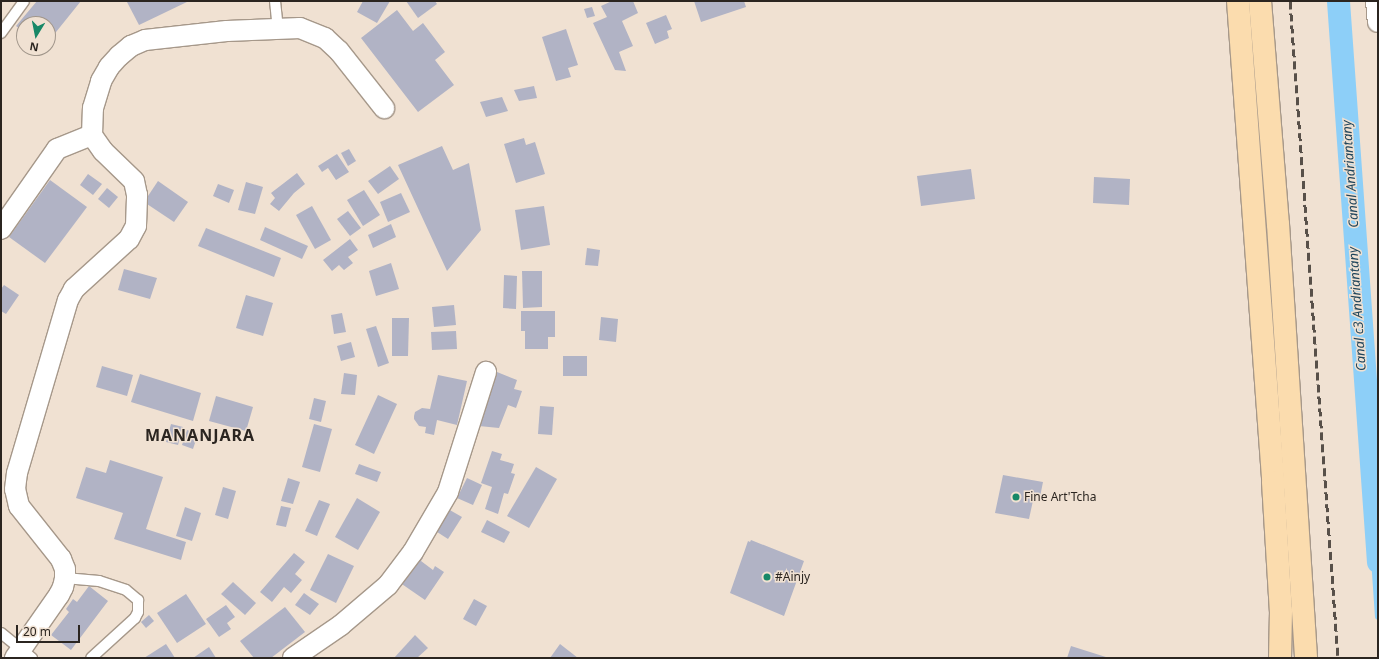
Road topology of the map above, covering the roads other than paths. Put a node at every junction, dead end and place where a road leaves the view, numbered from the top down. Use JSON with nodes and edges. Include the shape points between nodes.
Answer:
{"nodes":[{"id":1,"x":24,"y":1,"type":"edge"},
{"id":2,"x":275,"y":1,"type":"edge"},
{"id":3,"x":1238,"y":1,"type":"edge"},
{"id":4,"x":1260,"y":1,"type":"edge"},
{"id":5,"x":1376,"y":1,"type":"edge"},
{"id":6,"x":1378,"y":22,"type":"edge"},
{"id":7,"x":278,"y":29,"type":"junction"},
{"id":8,"x":1,"y":33,"type":"edge"},
{"id":9,"x":384,"y":108,"type":"dead end"},
{"id":10,"x":92,"y":135,"type":"junction"},
{"id":11,"x":1,"y":229,"type":"edge"},
{"id":12,"x":486,"y":372,"type":"dead end"},
{"id":13,"x":65,"y":578,"type":"junction"},
{"id":14,"x":1,"y":633,"type":"edge"},
{"id":15,"x":23,"y":655,"type":"edge"},
{"id":16,"x":91,"y":658,"type":"edge"},
{"id":17,"x":293,"y":658,"type":"edge"},
{"id":18,"x":1280,"y":658,"type":"edge"},
{"id":19,"x":1306,"y":658,"type":"edge"}],
"edges":[{"from":1,"to":8,"type":"lane"},
{"from":2,"to":7,"type":"lane"},
{"from":3,"to":18,"type":"main road","via":[[1281,611]]},
{"from":4,"to":19,"type":"main road","via":[[1278,224]]},
{"from":5,"to":6,"type":"street"},
{"from":7,"to":9,"type":"street","via":[[300,28],[325,38],[339,51]]},
{"from":7,"to":10,"type":"street","via":[[227,30],[145,40],[131,46],[119,56],[101,81],[93,108]]},
{"from":10,"to":11,"type":"street","via":[[57,149]]},
{"from":10,"to":13,"type":"street","via":[[103,151],[134,181],[137,195],[136,226],[129,239],[74,289],[68,300],[17,473],[15,489],[19,506],[61,559]]},
{"from":12,"to":17,"type":"street","via":[[448,492],[413,552],[388,585],[341,624]]},
{"from":13,"to":15,"type":"street","via":[[59,595]]},
{"from":13,"to":16,"type":"lane","via":[[99,581],[126,590],[138,600],[135,618]]},
{"from":14,"to":15,"type":"lane"}]}
